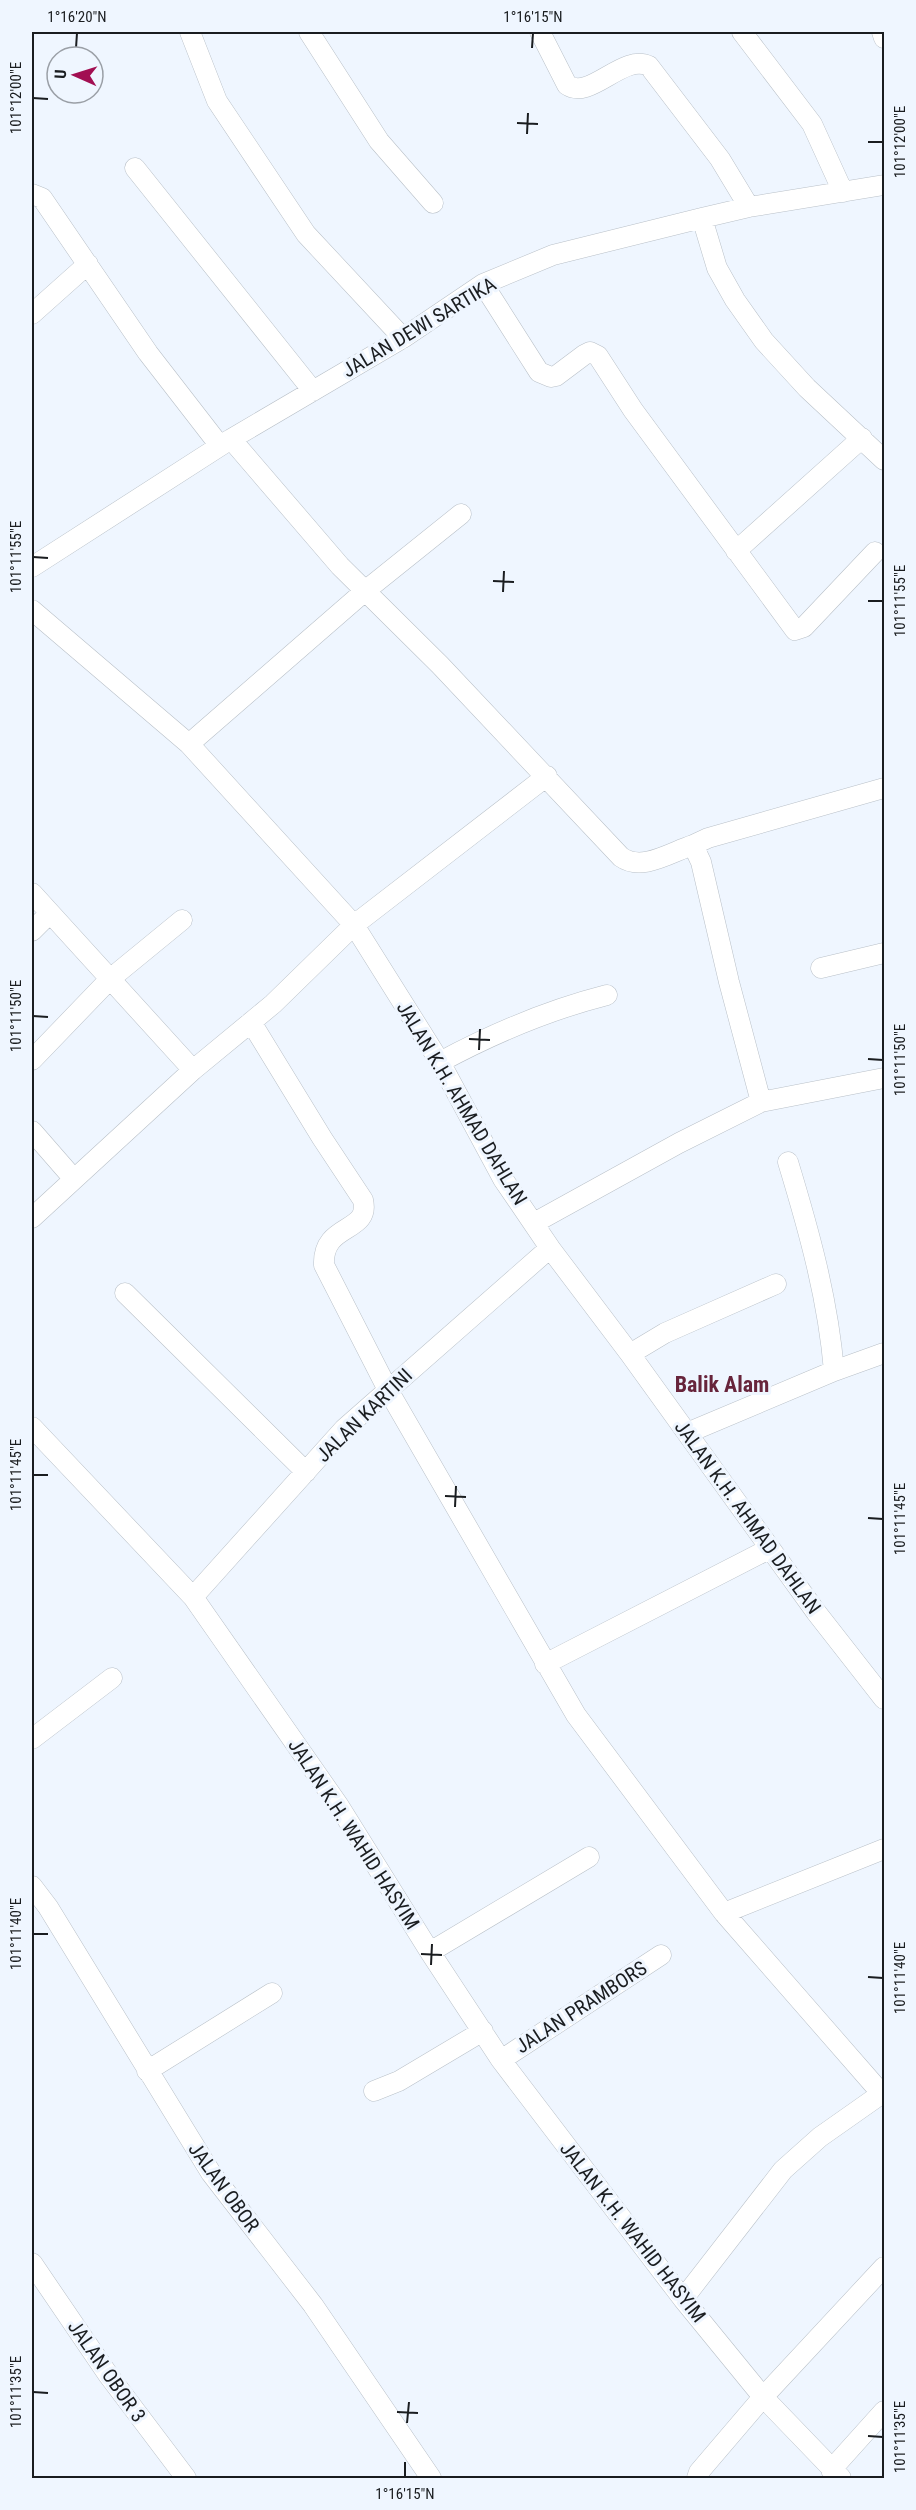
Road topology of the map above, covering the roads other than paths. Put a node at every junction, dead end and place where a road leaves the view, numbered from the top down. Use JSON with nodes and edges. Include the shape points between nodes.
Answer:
{"nodes":[{"id":1,"x":190,"y":32,"type":"edge"},
{"id":2,"x":309,"y":32,"type":"edge"},
{"id":3,"x":540,"y":32,"type":"edge"},
{"id":4,"x":742,"y":32,"type":"edge"},
{"id":5,"x":882,"y":32,"type":"edge"},
{"id":6,"x":885,"y":38,"type":"edge"},
{"id":7,"x":135,"y":168,"type":"dead end"},
{"id":8,"x":885,"y":185,"type":"edge"},
{"id":9,"x":843,"y":192,"type":"junction"},
{"id":10,"x":32,"y":194,"type":"edge"},
{"id":11,"x":433,"y":203,"type":"dead end"},
{"id":12,"x":750,"y":207,"type":"junction"},
{"id":13,"x":702,"y":218,"type":"junction"},
{"id":14,"x":88,"y":264,"type":"junction"},
{"id":15,"x":483,"y":284,"type":"junction"},
{"id":16,"x":32,"y":314,"type":"edge"},
{"id":17,"x":403,"y":338,"type":"junction"},
{"id":18,"x":313,"y":391,"type":"junction"},
{"id":19,"x":862,"y":438,"type":"junction"},
{"id":20,"x":226,"y":442,"type":"junction"},
{"id":21,"x":885,"y":460,"type":"edge"},
{"id":22,"x":461,"y":514,"type":"dead end"},
{"id":23,"x":736,"y":551,"type":"junction"},
{"id":24,"x":874,"y":552,"type":"dead end"},
{"id":25,"x":32,"y":567,"type":"edge"},
{"id":26,"x":365,"y":591,"type":"junction"},
{"id":27,"x":32,"y":610,"type":"edge"},
{"id":28,"x":189,"y":744,"type":"junction"},
{"id":29,"x":547,"y":776,"type":"junction"},
{"id":30,"x":885,"y":788,"type":"edge"},
{"id":31,"x":693,"y":845,"type":"junction"},
{"id":32,"x":32,"y":893,"type":"edge"},
{"id":33,"x":50,"y":913,"type":"junction"},
{"id":34,"x":182,"y":920,"type":"dead end"},
{"id":35,"x":354,"y":925,"type":"junction"},
{"id":36,"x":32,"y":931,"type":"edge"},
{"id":37,"x":885,"y":953,"type":"edge"},
{"id":38,"x":821,"y":968,"type":"dead end"},
{"id":39,"x":110,"y":979,"type":"junction"},
{"id":40,"x":607,"y":995,"type":"dead end"},
{"id":41,"x":251,"y":1022,"type":"junction"},
{"id":42,"x":32,"y":1060,"type":"edge"},
{"id":43,"x":440,"y":1062,"type":"junction"},
{"id":44,"x":194,"y":1070,"type":"junction"},
{"id":45,"x":885,"y":1078,"type":"edge"},
{"id":46,"x":761,"y":1102,"type":"junction"},
{"id":47,"x":32,"y":1131,"type":"edge"},
{"id":48,"x":788,"y":1162,"type":"dead end"},
{"id":49,"x":73,"y":1178,"type":"junction"},
{"id":50,"x":32,"y":1218,"type":"edge"},
{"id":51,"x":534,"y":1223,"type":"junction"},
{"id":52,"x":549,"y":1248,"type":"junction"},
{"id":53,"x":776,"y":1284,"type":"dead end"},
{"id":54,"x":125,"y":1293,"type":"dead end"},
{"id":55,"x":885,"y":1353,"type":"edge"},
{"id":56,"x":630,"y":1354,"type":"junction"},
{"id":57,"x":834,"y":1371,"type":"junction"},
{"id":58,"x":388,"y":1390,"type":"junction"},
{"id":59,"x":32,"y":1427,"type":"edge"},
{"id":60,"x":687,"y":1433,"type":"junction"},
{"id":61,"x":306,"y":1472,"type":"junction"},
{"id":62,"x":770,"y":1549,"type":"junction"},
{"id":63,"x":193,"y":1597,"type":"junction"},
{"id":64,"x":545,"y":1664,"type":"junction"},
{"id":65,"x":112,"y":1678,"type":"dead end"},
{"id":66,"x":885,"y":1699,"type":"edge"},
{"id":67,"x":32,"y":1739,"type":"edge"},
{"id":68,"x":885,"y":1849,"type":"edge"},
{"id":69,"x":589,"y":1857,"type":"dead end"},
{"id":70,"x":32,"y":1886,"type":"edge"},
{"id":71,"x":724,"y":1913,"type":"junction"},
{"id":72,"x":430,"y":1952,"type":"junction"},
{"id":73,"x":661,"y":1955,"type":"dead end"},
{"id":74,"x":272,"y":1994,"type":"dead end"},
{"id":75,"x":483,"y":2031,"type":"junction"},
{"id":76,"x":501,"y":2060,"type":"junction"},
{"id":77,"x":147,"y":2071,"type":"junction"},
{"id":78,"x":374,"y":2091,"type":"dead end"},
{"id":79,"x":883,"y":2093,"type":"edge"},
{"id":80,"x":32,"y":2263,"type":"edge"},
{"id":81,"x":885,"y":2267,"type":"edge"},
{"id":82,"x":682,"y":2299,"type":"junction"},
{"id":83,"x":763,"y":2397,"type":"junction"},
{"id":84,"x":885,"y":2411,"type":"edge"},
{"id":85,"x":836,"y":2474,"type":"edge"},
{"id":86,"x":186,"y":2478,"type":"edge"},
{"id":87,"x":431,"y":2478,"type":"edge"},
{"id":88,"x":697,"y":2478,"type":"edge"}],
"edges":[{"from":1,"to":17,"type":"street","via":[[217,101],[306,234]]},
{"from":2,"to":11,"type":"street","via":[[379,141]]},
{"from":3,"to":12,"type":"street","via":[[572,88],[583,88],[624,68],[649,66],[720,159]]},
{"from":4,"to":9,"type":"street","via":[[812,124]]},
{"from":5,"to":6,"type":"street"},
{"from":7,"to":18,"type":"street"},
{"from":8,"to":9,"type":"street","name":"JALAN DEWI SARTIKA"},
{"from":9,"to":12,"type":"street","name":"JALAN DEWI SARTIKA"},
{"from":10,"to":14,"type":"street","via":[[42,198]]},
{"from":12,"to":13,"type":"street","name":"JALAN DEWI SARTIKA"},
{"from":13,"to":15,"type":"street","name":"JALAN DEWI SARTIKA","via":[[553,255]]},
{"from":13,"to":19,"type":"street","via":[[717,268],[764,341],[807,388]]},
{"from":14,"to":16,"type":"street"},
{"from":14,"to":20,"type":"street","via":[[148,353]]},
{"from":15,"to":17,"type":"street","name":"JALAN DEWI SARTIKA"},
{"from":15,"to":23,"type":"street","via":[[539,372],[556,376],[590,352],[598,356]]},
{"from":17,"to":18,"type":"street","name":"JALAN DEWI SARTIKA"},
{"from":18,"to":20,"type":"street","name":"JALAN DEWI SARTIKA"},
{"from":19,"to":21,"type":"street"},
{"from":19,"to":23,"type":"street"},
{"from":20,"to":25,"type":"street","name":"JALAN DEWI SARTIKA"},
{"from":20,"to":26,"type":"street"},
{"from":22,"to":26,"type":"street"},
{"from":23,"to":24,"type":"street","via":[[792,627],[799,630]]},
{"from":26,"to":28,"type":"street"},
{"from":26,"to":29,"type":"street"},
{"from":27,"to":28,"type":"street","name":"JALAN K.H. AHMAD DAHLAN"},
{"from":28,"to":35,"type":"street","name":"JALAN K.H. AHMAD DAHLAN"},
{"from":29,"to":31,"type":"street","via":[[626,861],[649,862]]},
{"from":29,"to":35,"type":"street"},
{"from":30,"to":31,"type":"street"},
{"from":31,"to":46,"type":"street","via":[[701,862]]},
{"from":32,"to":33,"type":"street"},
{"from":33,"to":36,"type":"street"},
{"from":33,"to":39,"type":"street"},
{"from":34,"to":39,"type":"street"},
{"from":35,"to":41,"type":"street"},
{"from":35,"to":43,"type":"street","name":"JALAN K.H. AHMAD DAHLAN"},
{"from":37,"to":38,"type":"street"},
{"from":39,"to":42,"type":"street"},
{"from":39,"to":44,"type":"street"},
{"from":40,"to":43,"type":"street","via":[[561,1007]]},
{"from":41,"to":44,"type":"street"},
{"from":41,"to":58,"type":"street","via":[[363,1200],[361,1218],[327,1242],[324,1265]]},
{"from":43,"to":51,"type":"street","name":"JALAN K.H. AHMAD DAHLAN","via":[[502,1179]]},
{"from":44,"to":49,"type":"street"},
{"from":45,"to":46,"type":"street"},
{"from":46,"to":51,"type":"street"},
{"from":47,"to":49,"type":"street"},
{"from":48,"to":57,"type":"street","via":[[814,1248]]},
{"from":49,"to":50,"type":"street"},
{"from":51,"to":52,"type":"street","name":"JALAN K.H. AHMAD DAHLAN"},
{"from":52,"to":56,"type":"street","name":"JALAN K.H. AHMAD DAHLAN"},
{"from":52,"to":58,"type":"street","name":"JALAN KARTINI"},
{"from":53,"to":56,"type":"street","via":[[665,1333]]},
{"from":54,"to":61,"type":"street"},
{"from":55,"to":57,"type":"street"},
{"from":56,"to":60,"type":"street","name":"JALAN K.H. AHMAD DAHLAN"},
{"from":57,"to":60,"type":"street"},
{"from":58,"to":61,"type":"street","name":"JALAN KARTINI","via":[[344,1429]]},
{"from":58,"to":64,"type":"street"},
{"from":59,"to":63,"type":"street","name":"JALAN K.H. WAHID HASYIM"},
{"from":60,"to":62,"type":"street","name":"JALAN K.H. AHMAD DAHLAN"},
{"from":61,"to":63,"type":"street","name":"JALAN KARTINI"},
{"from":62,"to":64,"type":"street"},
{"from":62,"to":66,"type":"street","name":"JALAN K.H. AHMAD DAHLAN"},
{"from":63,"to":72,"type":"street","name":"JALAN K.H. WAHID HASYIM","via":[[339,1806]]},
{"from":64,"to":71,"type":"street","via":[[576,1715]]},
{"from":65,"to":67,"type":"street"},
{"from":68,"to":71,"type":"street"},
{"from":69,"to":72,"type":"street"},
{"from":70,"to":77,"type":"street","name":"JALAN OBOR"},
{"from":71,"to":79,"type":"street"},
{"from":72,"to":75,"type":"street","name":"JALAN K.H. WAHID HASYIM"},
{"from":73,"to":76,"type":"street","name":"JALAN PRAMBORS"},
{"from":74,"to":77,"type":"street"},
{"from":75,"to":76,"type":"street","name":"JALAN K.H. WAHID HASYIM"},
{"from":75,"to":78,"type":"street","via":[[399,2081]]},
{"from":76,"to":82,"type":"street","name":"JALAN K.H. WAHID HASYIM"},
{"from":77,"to":87,"type":"street","name":"JALAN OBOR","via":[[211,2173],[313,2305]]},
{"from":79,"to":82,"type":"street","via":[[783,2170]]},
{"from":80,"to":86,"type":"street","name":"JALAN OBOR 3","via":[[109,2376]]},
{"from":81,"to":83,"type":"street"},
{"from":82,"to":83,"type":"street","name":"JALAN K.H. WAHID HASYIM"},
{"from":83,"to":85,"type":"street","name":"JALAN K.H. WAHID HASYIM"},
{"from":83,"to":88,"type":"street"},
{"from":84,"to":85,"type":"street"}]}
